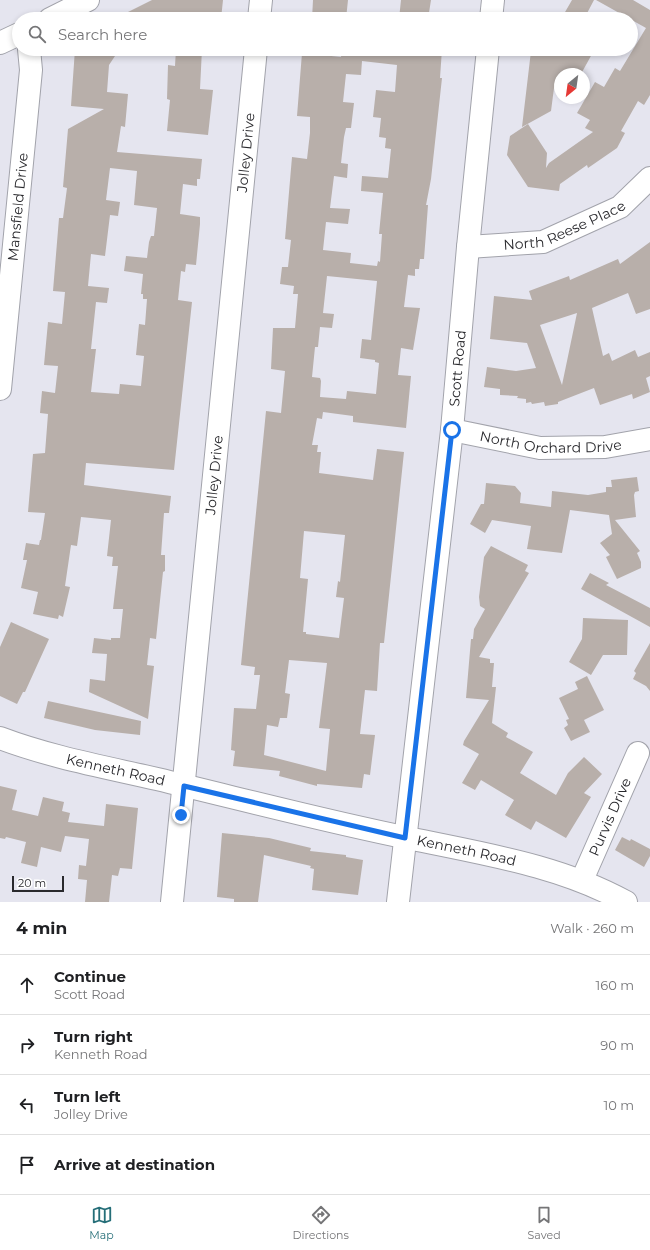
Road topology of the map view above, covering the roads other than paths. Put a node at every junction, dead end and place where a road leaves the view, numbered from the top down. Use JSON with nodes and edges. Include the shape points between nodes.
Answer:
{"nodes":[{"id":1,"x":88,"y":0,"type":"edge"},
{"id":2,"x":261,"y":0,"type":"edge"},
{"id":3,"x":493,"y":0,"type":"edge"},
{"id":4,"x":64,"y":12,"type":"edge"},
{"id":5,"x":260,"y":12,"type":"edge"},
{"id":6,"x":492,"y":12,"type":"edge"},
{"id":7,"x":12,"y":37,"type":"edge"},
{"id":8,"x":0,"y":43,"type":"edge"},
{"id":9,"x":30,"y":56,"type":"edge"},
{"id":10,"x":255,"y":56,"type":"edge"},
{"id":11,"x":487,"y":56,"type":"edge"},
{"id":12,"x":650,"y":178,"type":"edge"},
{"id":13,"x":468,"y":247,"type":"junction"},
{"id":14,"x":0,"y":389,"type":"edge"},
{"id":15,"x":452,"y":430,"type":"junction"},
{"id":16,"x":650,"y":439,"type":"edge"},
{"id":17,"x":0,"y":738,"type":"edge"},
{"id":18,"x":638,"y":753,"type":"dead end"},
{"id":19,"x":184,"y":786,"type":"junction"},
{"id":20,"x":405,"y":838,"type":"junction"},
{"id":21,"x":582,"y":880,"type":"junction"},
{"id":22,"x":172,"y":902,"type":"edge"},
{"id":23,"x":398,"y":902,"type":"edge"},
{"id":24,"x":626,"y":902,"type":"edge"}],
"edges":[{"from":1,"to":4,"type":"street"},
{"from":2,"to":5,"type":"street"},
{"from":3,"to":6,"type":"street"},
{"from":7,"to":8,"type":"street"},
{"from":9,"to":14,"type":"street","name":"Mansfield Drive","via":[[31,70]]},
{"from":10,"to":19,"type":"street","name":"Jolley Drive"},
{"from":11,"to":13,"type":"street","name":"Scott Road"},
{"from":12,"to":13,"type":"street","name":"North Reese Place","via":[[620,207],[543,242]]},
{"from":13,"to":15,"type":"street","name":"Scott Road"},
{"from":15,"to":16,"type":"street","name":"North Orchard Drive","via":[[540,448],[605,447]]},
{"from":15,"to":20,"type":"street","name":"Scott Road"},
{"from":17,"to":19,"type":"street","name":"Kenneth Road","via":[[44,752]]},
{"from":18,"to":21,"type":"street","name":"Purvis Drive"},
{"from":19,"to":20,"type":"street","name":"Kenneth Road"},
{"from":19,"to":22,"type":"street","name":"Jolley Drive"},
{"from":20,"to":21,"type":"street","name":"Kenneth Road","via":[[538,866]]},
{"from":20,"to":23,"type":"street","name":"Scott Road"},
{"from":21,"to":24,"type":"street","name":"Kenneth Road"}]}
